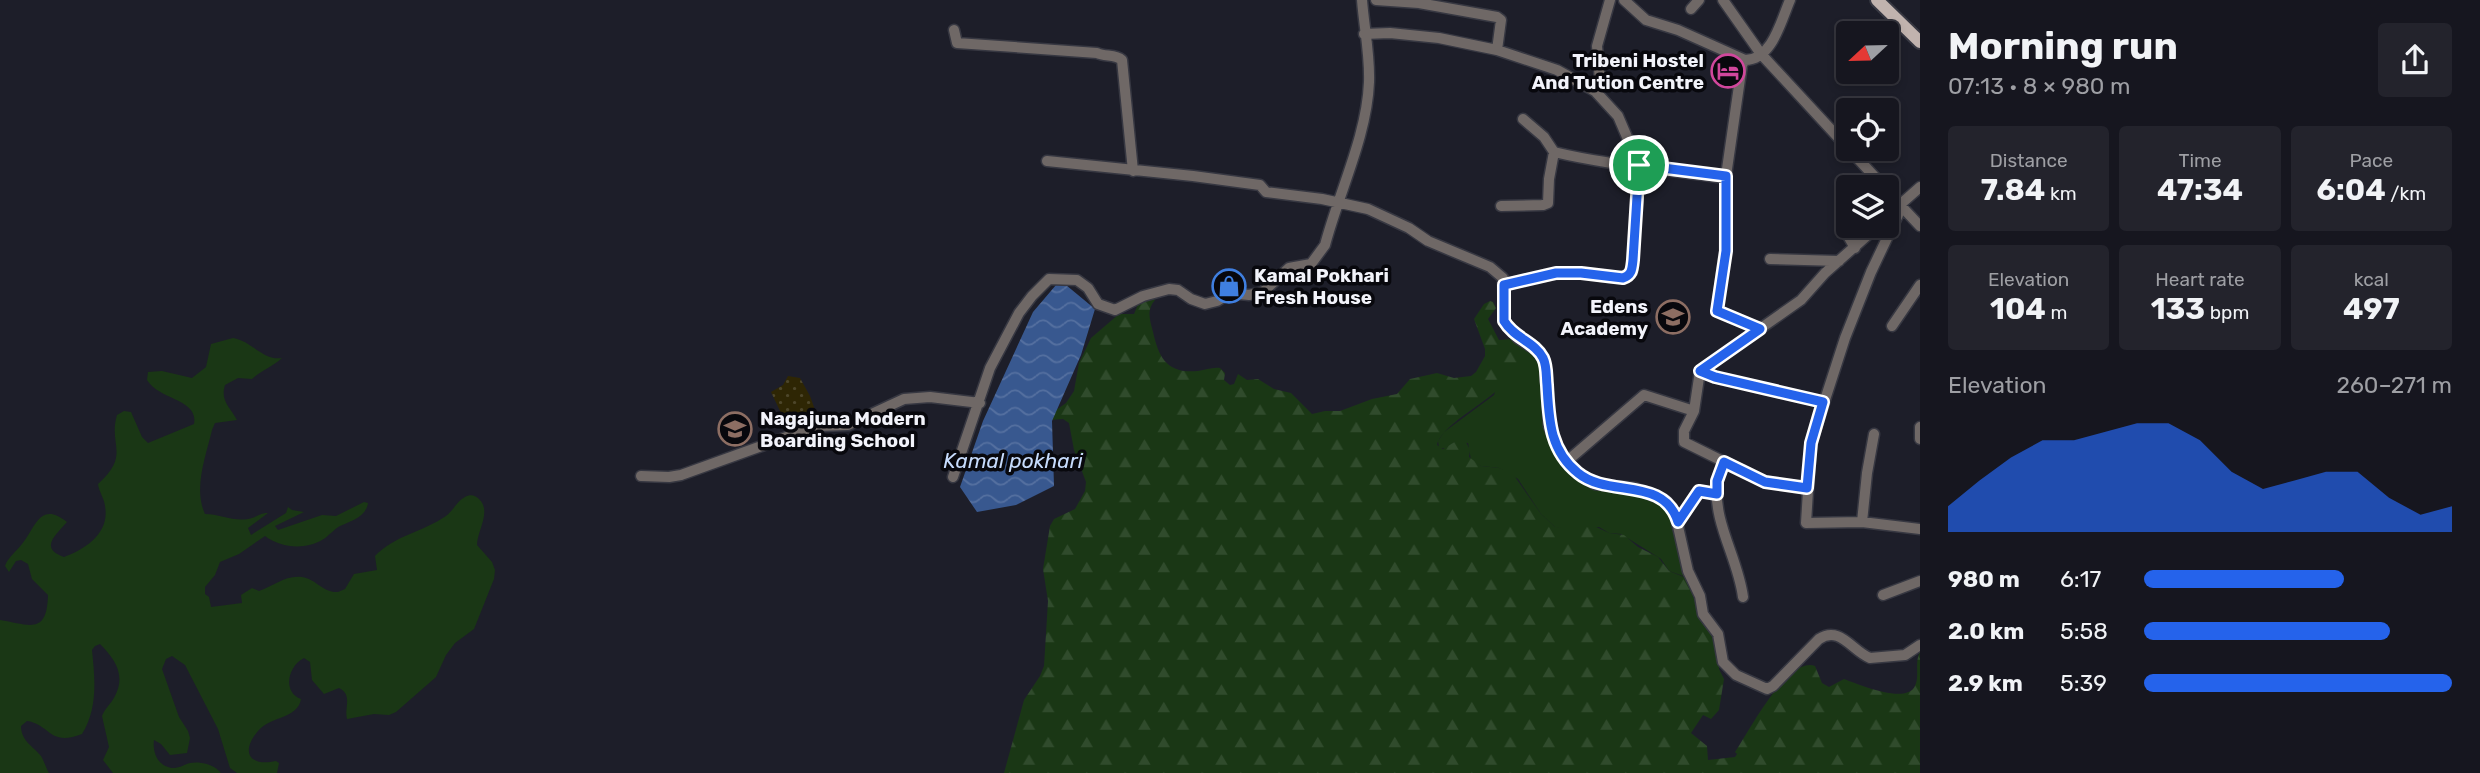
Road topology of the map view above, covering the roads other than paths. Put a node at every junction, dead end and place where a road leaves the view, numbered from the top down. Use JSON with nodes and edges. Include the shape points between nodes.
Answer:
{"nodes":[{"id":1,"x":1362,"y":0,"type":"edge"},
{"id":2,"x":1376,"y":0,"type":"edge"},
{"id":3,"x":1610,"y":0,"type":"edge"},
{"id":4,"x":1699,"y":0,"type":"edge"},
{"id":5,"x":1723,"y":0,"type":"edge"},
{"id":6,"x":1790,"y":0,"type":"edge"},
{"id":7,"x":1877,"y":0,"type":"edge"},
{"id":8,"x":1629,"y":2,"type":"edge"},
{"id":9,"x":1691,"y":9,"type":"dead end"},
{"id":10,"x":954,"y":30,"type":"dead end"},
{"id":11,"x":1364,"y":34,"type":"junction"},
{"id":12,"x":1920,"y":42,"type":"edge"},
{"id":13,"x":1497,"y":50,"type":"junction"},
{"id":14,"x":1761,"y":54,"type":"junction"},
{"id":15,"x":1745,"y":60,"type":"junction"},
{"id":16,"x":1595,"y":91,"type":"junction"},
{"id":17,"x":1523,"y":119,"type":"dead end"},
{"id":18,"x":1836,"y":135,"type":"edge"},
{"id":19,"x":1554,"y":152,"type":"junction"},
{"id":20,"x":1047,"y":161,"type":"dead end"},
{"id":21,"x":1860,"y":161,"type":"edge"},
{"id":22,"x":1639,"y":165,"type":"junction"},
{"id":23,"x":1133,"y":171,"type":"junction"},
{"id":24,"x":1872,"y":175,"type":"edge"},
{"id":25,"x":1726,"y":176,"type":"junction"},
{"id":26,"x":1920,"y":187,"type":"edge"},
{"id":27,"x":1338,"y":204,"type":"junction"},
{"id":28,"x":1899,"y":204,"type":"joint"},
{"id":29,"x":1501,"y":206,"type":"dead end"},
{"id":30,"x":1920,"y":226,"type":"edge"},
{"id":31,"x":1849,"y":238,"type":"edge"},
{"id":32,"x":1865,"y":238,"type":"edge"},
{"id":33,"x":1887,"y":238,"type":"edge"},
{"id":34,"x":1855,"y":248,"type":"junction"},
{"id":35,"x":1770,"y":259,"type":"dead end"},
{"id":36,"x":1839,"y":261,"type":"junction"},
{"id":37,"x":1504,"y":285,"type":"junction"},
{"id":38,"x":1920,"y":285,"type":"edge"},
{"id":39,"x":1892,"y":326,"type":"dead end"},
{"id":40,"x":1760,"y":329,"type":"junction"},
{"id":41,"x":1700,"y":371,"type":"junction"},
{"id":42,"x":1823,"y":402,"type":"junction"},
{"id":43,"x":980,"y":403,"type":"junction"},
{"id":44,"x":1694,"y":411,"type":"junction"},
{"id":45,"x":1920,"y":427,"type":"edge"},
{"id":46,"x":1874,"y":434,"type":"dead end"},
{"id":47,"x":1920,"y":439,"type":"edge"},
{"id":48,"x":1566,"y":461,"type":"junction"},
{"id":49,"x":1724,"y":462,"type":"junction"},
{"id":50,"x":641,"y":476,"type":"dead end"},
{"id":51,"x":953,"y":477,"type":"dead end"},
{"id":52,"x":1807,"y":488,"type":"junction"},
{"id":53,"x":1717,"y":494,"type":"junction"},
{"id":54,"x":1678,"y":522,"type":"junction"},
{"id":55,"x":1862,"y":522,"type":"junction"},
{"id":56,"x":1920,"y":529,"type":"edge"},
{"id":57,"x":1920,"y":581,"type":"edge"},
{"id":58,"x":1882,"y":595,"type":"dead end"},
{"id":59,"x":1743,"y":597,"type":"dead end"},
{"id":60,"x":1920,"y":645,"type":"edge"}],
"edges":[{"from":1,"to":11,"type":"street"},
{"from":2,"to":13,"type":"street","via":[[1497,17],[1502,20]]},
{"from":3,"to":16,"type":"street","via":[[1597,46],[1600,80]]},
{"from":4,"to":9,"type":"street"},
{"from":5,"to":14,"type":"street"},
{"from":6,"to":14,"type":"street","via":[[1767,51]]},
{"from":7,"to":12,"type":"main road"},
{"from":8,"to":15,"type":"street","via":[[1646,20]]},
{"from":10,"to":23,"type":"street","via":[[957,43],[1117,56],[1122,60]]},
{"from":11,"to":13,"type":"street","via":[[1439,38]]},
{"from":11,"to":27,"type":"street","via":[[1369,60],[1366,112]]},
{"from":13,"to":16,"type":"street","via":[[1558,70]]},
{"from":14,"to":15,"type":"street"},
{"from":14,"to":18,"type":"street"},
{"from":15,"to":25,"type":"street"},
{"from":16,"to":22,"type":"street","via":[[1618,116]]},
{"from":17,"to":19,"type":"street"},
{"from":19,"to":22,"type":"street"},
{"from":19,"to":29,"type":"street","via":[[1548,202]]},
{"from":20,"to":23,"type":"street"},
{"from":21,"to":24,"type":"street"},
{"from":22,"to":25,"type":"street"},
{"from":22,"to":37,"type":"street","via":[[1632,272],[1628,276],[1556,273]]},
{"from":23,"to":27,"type":"street","via":[[1260,185],[1266,192]]},
{"from":25,"to":40,"type":"street","via":[[1726,251],[1717,311]]},
{"from":26,"to":28,"type":"street"},
{"from":27,"to":37,"type":"street","via":[[1368,209],[1490,267],[1501,275]]},
{"from":27,"to":43,"type":"street","via":[[1316,260],[1289,268],[1263,292],[1230,293],[1205,304],[1169,289],[1115,310],[1098,304],[1077,279],[1049,279],[1028,300],[1007,334]]},
{"from":28,"to":30,"type":"street"},
{"from":31,"to":34,"type":"street"},
{"from":32,"to":34,"type":"street"},
{"from":33,"to":42,"type":"street"},
{"from":34,"to":36,"type":"street"},
{"from":35,"to":36,"type":"street"},
{"from":36,"to":40,"type":"street","via":[[1801,300]]},
{"from":37,"to":48,"type":"street","via":[[1504,321],[1545,363],[1549,426]]},
{"from":38,"to":39,"type":"street"},
{"from":40,"to":41,"type":"street"},
{"from":41,"to":42,"type":"street"},
{"from":41,"to":44,"type":"street"},
{"from":42,"to":52,"type":"street","via":[[1811,443]]},
{"from":43,"to":50,"type":"street","via":[[904,399],[848,425],[817,426],[681,475]]},
{"from":43,"to":51,"type":"street"},
{"from":44,"to":48,"type":"street","via":[[1644,395]]},
{"from":44,"to":49,"type":"street","via":[[1684,442]]},
{"from":45,"to":47,"type":"street"},
{"from":46,"to":55,"type":"street"},
{"from":48,"to":54,"type":"street","via":[[1595,484],[1635,488],[1666,501]]},
{"from":49,"to":52,"type":"street","via":[[1765,482]]},
{"from":49,"to":53,"type":"street"},
{"from":52,"to":55,"type":"street","via":[[1806,523]]},
{"from":53,"to":54,"type":"street","via":[[1699,491]]},
{"from":53,"to":59,"type":"street"},
{"from":54,"to":60,"type":"street","via":[[1703,614],[1716,630],[1723,662],[1742,679],[1767,689],[1773,686],[1825,635],[1839,636],[1870,658],[1905,655]]},
{"from":55,"to":56,"type":"street"},
{"from":57,"to":58,"type":"street"}]}
